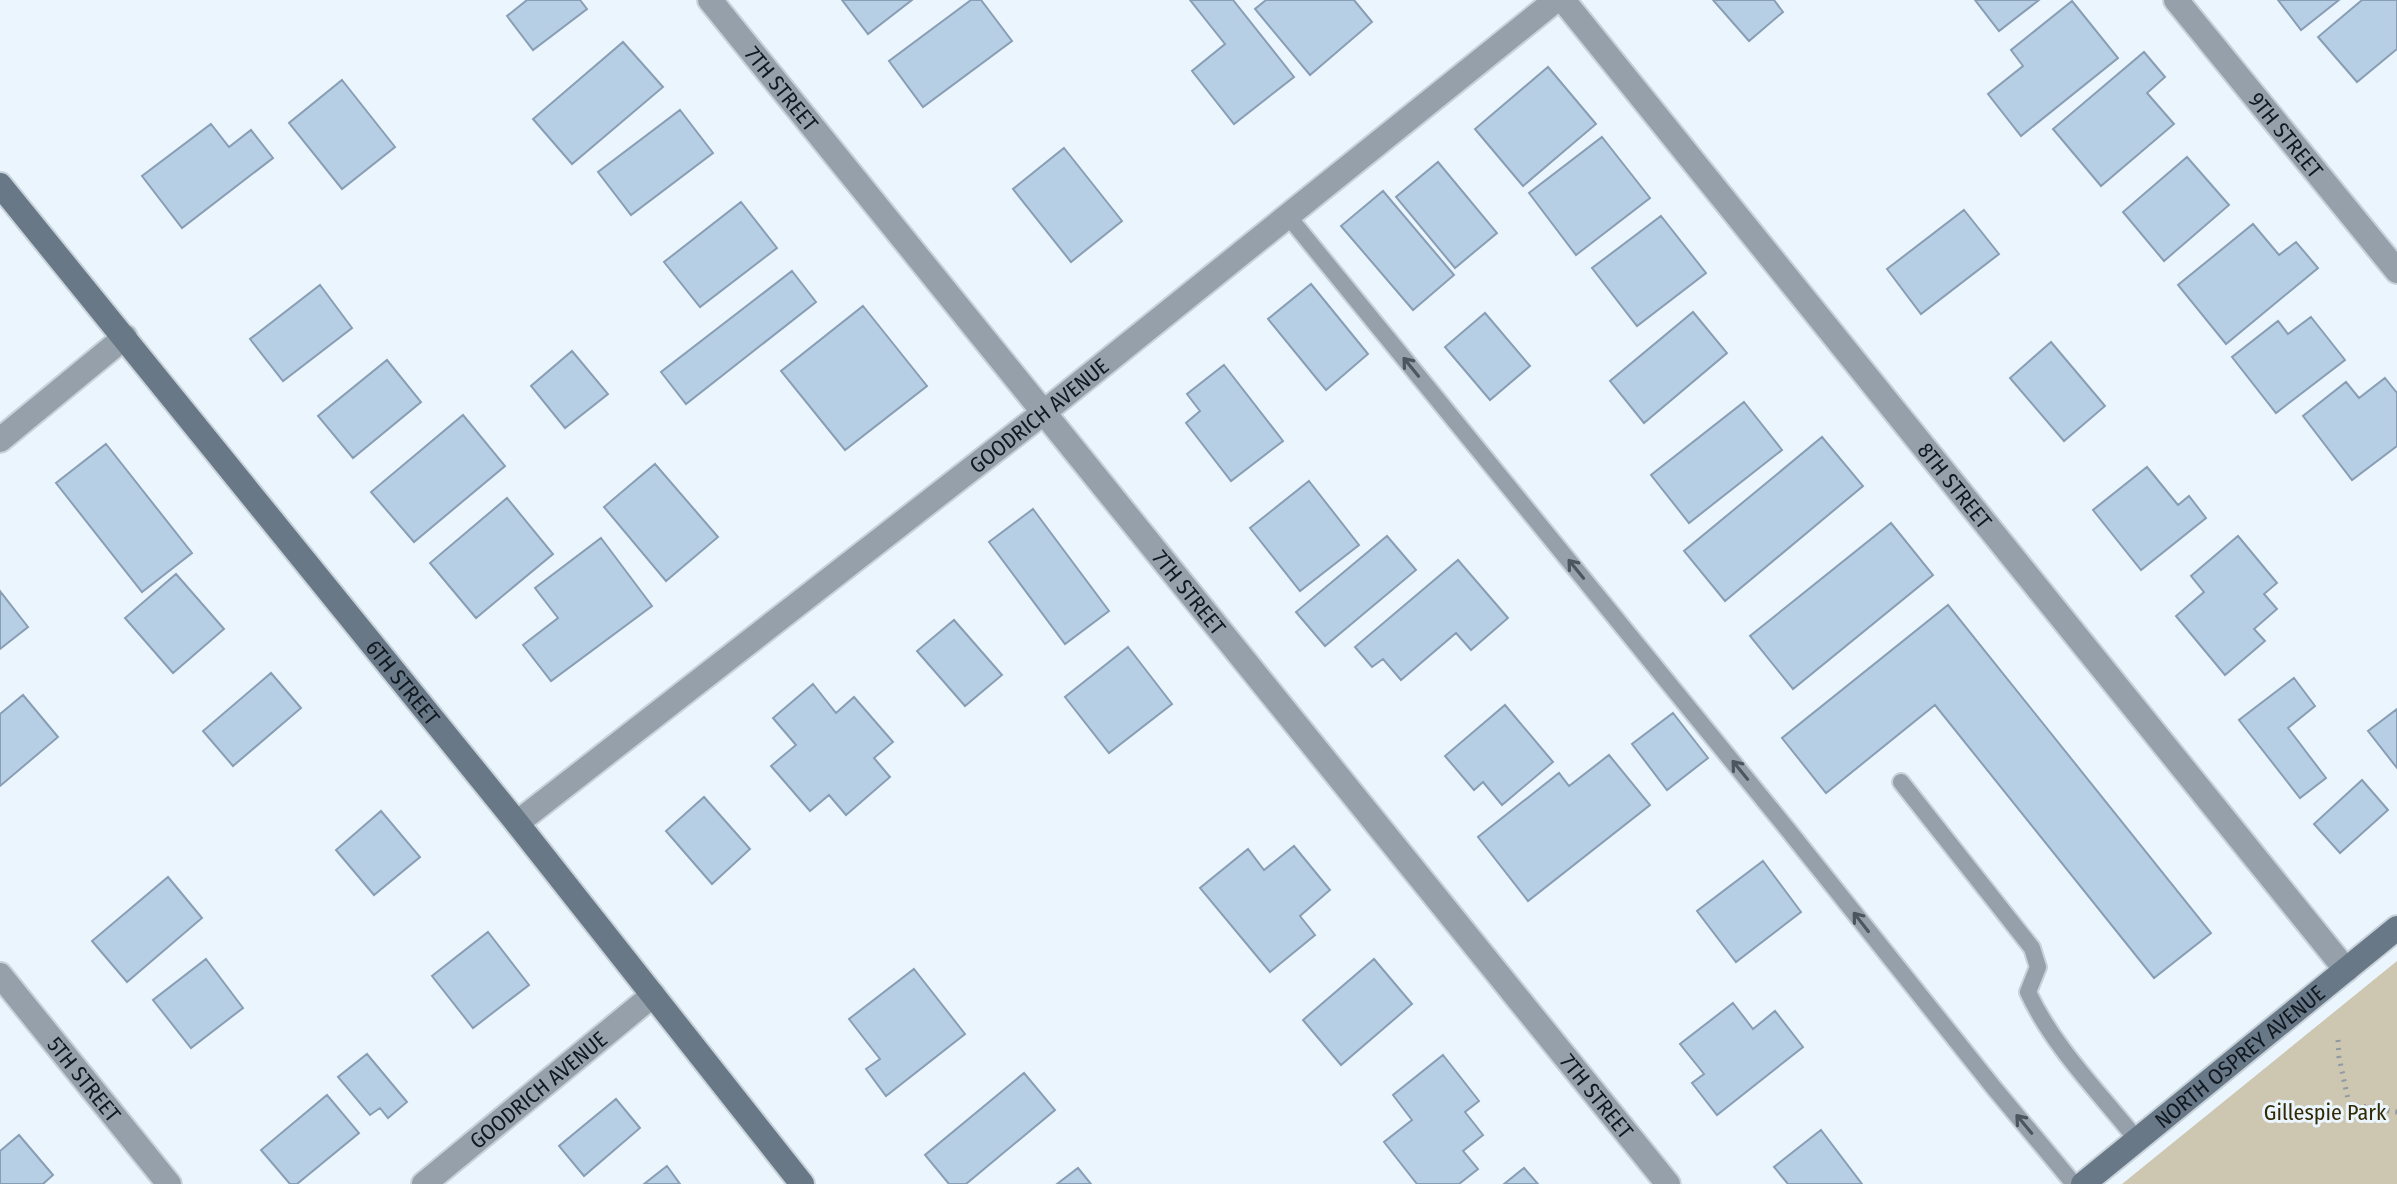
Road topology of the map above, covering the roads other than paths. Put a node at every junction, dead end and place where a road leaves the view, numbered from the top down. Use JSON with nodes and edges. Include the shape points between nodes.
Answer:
{"nodes":[{"id":1,"x":710,"y":0,"type":"edge"},
{"id":2,"x":1556,"y":0,"type":"edge"},
{"id":3,"x":1563,"y":0,"type":"edge"},
{"id":4,"x":2176,"y":0,"type":"edge"},
{"id":5,"x":0,"y":185,"type":"edge"},
{"id":6,"x":1288,"y":216,"type":"junction"},
{"id":7,"x":2397,"y":271,"type":"edge"},
{"id":8,"x":125,"y":337,"type":"junction"},
{"id":9,"x":1043,"y":413,"type":"junction"},
{"id":10,"x":0,"y":440,"type":"edge"},
{"id":11,"x":1901,"y":782,"type":"dead end"},
{"id":12,"x":517,"y":823,"type":"junction"},
{"id":13,"x":2397,"y":928,"type":"edge"},
{"id":14,"x":2346,"y":970,"type":"junction"},
{"id":15,"x":0,"y":975,"type":"edge"},
{"id":16,"x":653,"y":995,"type":"junction"},
{"id":17,"x":2137,"y":1140,"type":"junction"},
{"id":18,"x":169,"y":1184,"type":"edge"},
{"id":19,"x":424,"y":1184,"type":"edge"},
{"id":20,"x":802,"y":1184,"type":"edge"},
{"id":21,"x":1668,"y":1184,"type":"edge"},
{"id":22,"x":2074,"y":1184,"type":"edge"},
{"id":23,"x":2083,"y":1184,"type":"edge"}],
"edges":[{"from":1,"to":9,"type":"street","name":"7TH STREET"},
{"from":2,"to":6,"type":"street","name":"GOODRICH AVENUE"},
{"from":3,"to":14,"type":"street","name":"8TH STREET"},
{"from":4,"to":7,"type":"street","name":"9TH STREET"},
{"from":5,"to":8,"type":"street","name":"6TH STREET"},
{"from":6,"to":9,"type":"street","name":"GOODRICH AVENUE"},
{"from":22,"to":6,"type":"lane","one_way":true},
{"from":8,"to":10,"type":"street"},
{"from":8,"to":12,"type":"street","name":"6TH STREET"},
{"from":9,"to":12,"type":"street","name":"GOODRICH AVENUE"},
{"from":9,"to":21,"type":"street","name":"7TH STREET"},
{"from":11,"to":17,"type":"lane","via":[[2032,948],[2038,967],[2028,992],[2035,1007]]},
{"from":12,"to":16,"type":"street","name":"6TH STREET"},
{"from":13,"to":14,"type":"street","name":"NORTH OSPREY AVENUE"},
{"from":14,"to":17,"type":"street","name":"NORTH OSPREY AVENUE"},
{"from":15,"to":18,"type":"street","name":"5TH STREET"},
{"from":16,"to":19,"type":"street","name":"GOODRICH AVENUE"},
{"from":16,"to":20,"type":"street","name":"6TH STREET"},
{"from":17,"to":23,"type":"street","name":"NORTH OSPREY AVENUE"}]}
